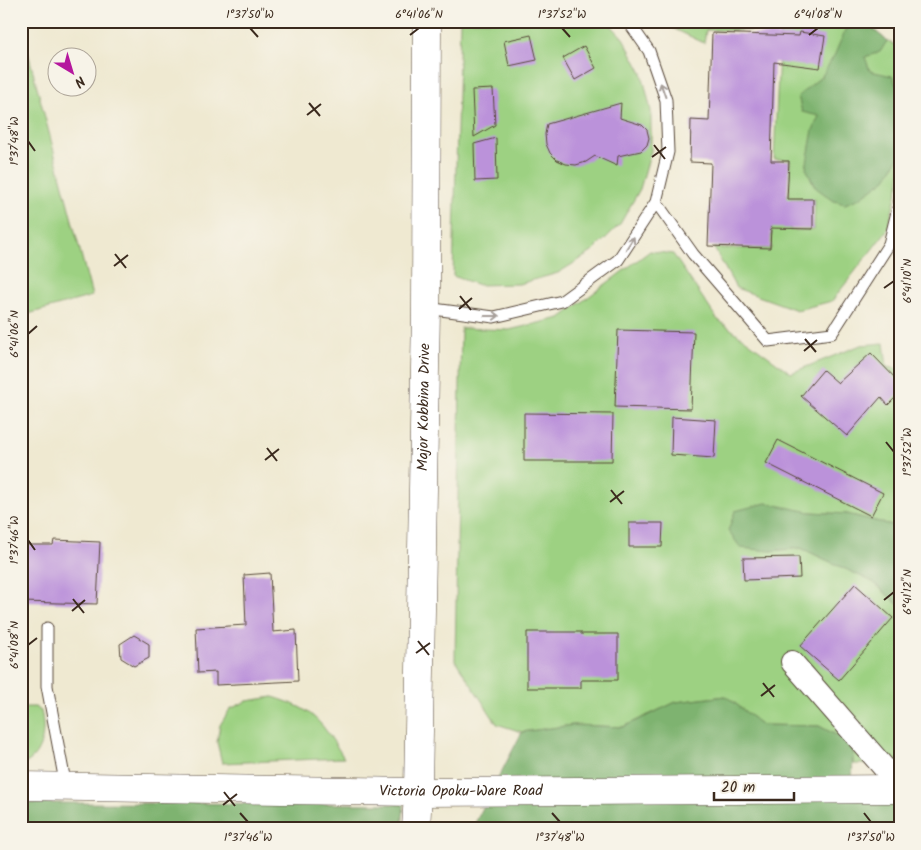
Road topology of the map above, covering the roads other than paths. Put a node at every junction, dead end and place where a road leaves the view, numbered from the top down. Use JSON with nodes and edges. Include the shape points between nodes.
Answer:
{"nodes":[{"id":1,"x":426,"y":21,"type":"edge"},
{"id":2,"x":628,"y":21,"type":"edge"},
{"id":3,"x":900,"y":200,"type":"edge"},
{"id":4,"x":656,"y":202,"type":"junction"},
{"id":5,"x":426,"y":308,"type":"junction"},
{"id":6,"x":47,"y":628,"type":"dead end"},
{"id":7,"x":792,"y":662,"type":"dead end"},
{"id":8,"x":21,"y":786,"type":"edge"},
{"id":9,"x":66,"y":787,"type":"junction"},
{"id":10,"x":900,"y":788,"type":"edge"},
{"id":11,"x":418,"y":792,"type":"junction"},
{"id":12,"x":416,"y":829,"type":"edge"}],
"edges":[{"from":1,"to":5,"type":"main road","name":"Major Kobbina Drive"},
{"from":4,"to":2,"type":"lane","one_way":true,"via":[[668,152],[666,100],[649,51]]},
{"from":3,"to":4,"type":"lane","via":[[889,244],[832,333],[768,341],[693,254]]},
{"from":5,"to":4,"type":"lane","one_way":true,"via":[[494,317],[562,301],[618,260]]},
{"from":5,"to":11,"type":"main road","name":"Major Kobbina Drive"},
{"from":6,"to":9,"type":"lane","via":[[47,686]]},
{"from":7,"to":10,"type":"street"},
{"from":8,"to":9,"type":"main road","name":"Victoria Opoku-Ware Road"},
{"from":9,"to":11,"type":"main road","name":"Victoria Opoku-Ware Road"},
{"from":10,"to":11,"type":"main road","name":"Victoria Opoku-Ware Road"},
{"from":11,"to":12,"type":"main road","name":"Major Kobbina Drive"}]}
